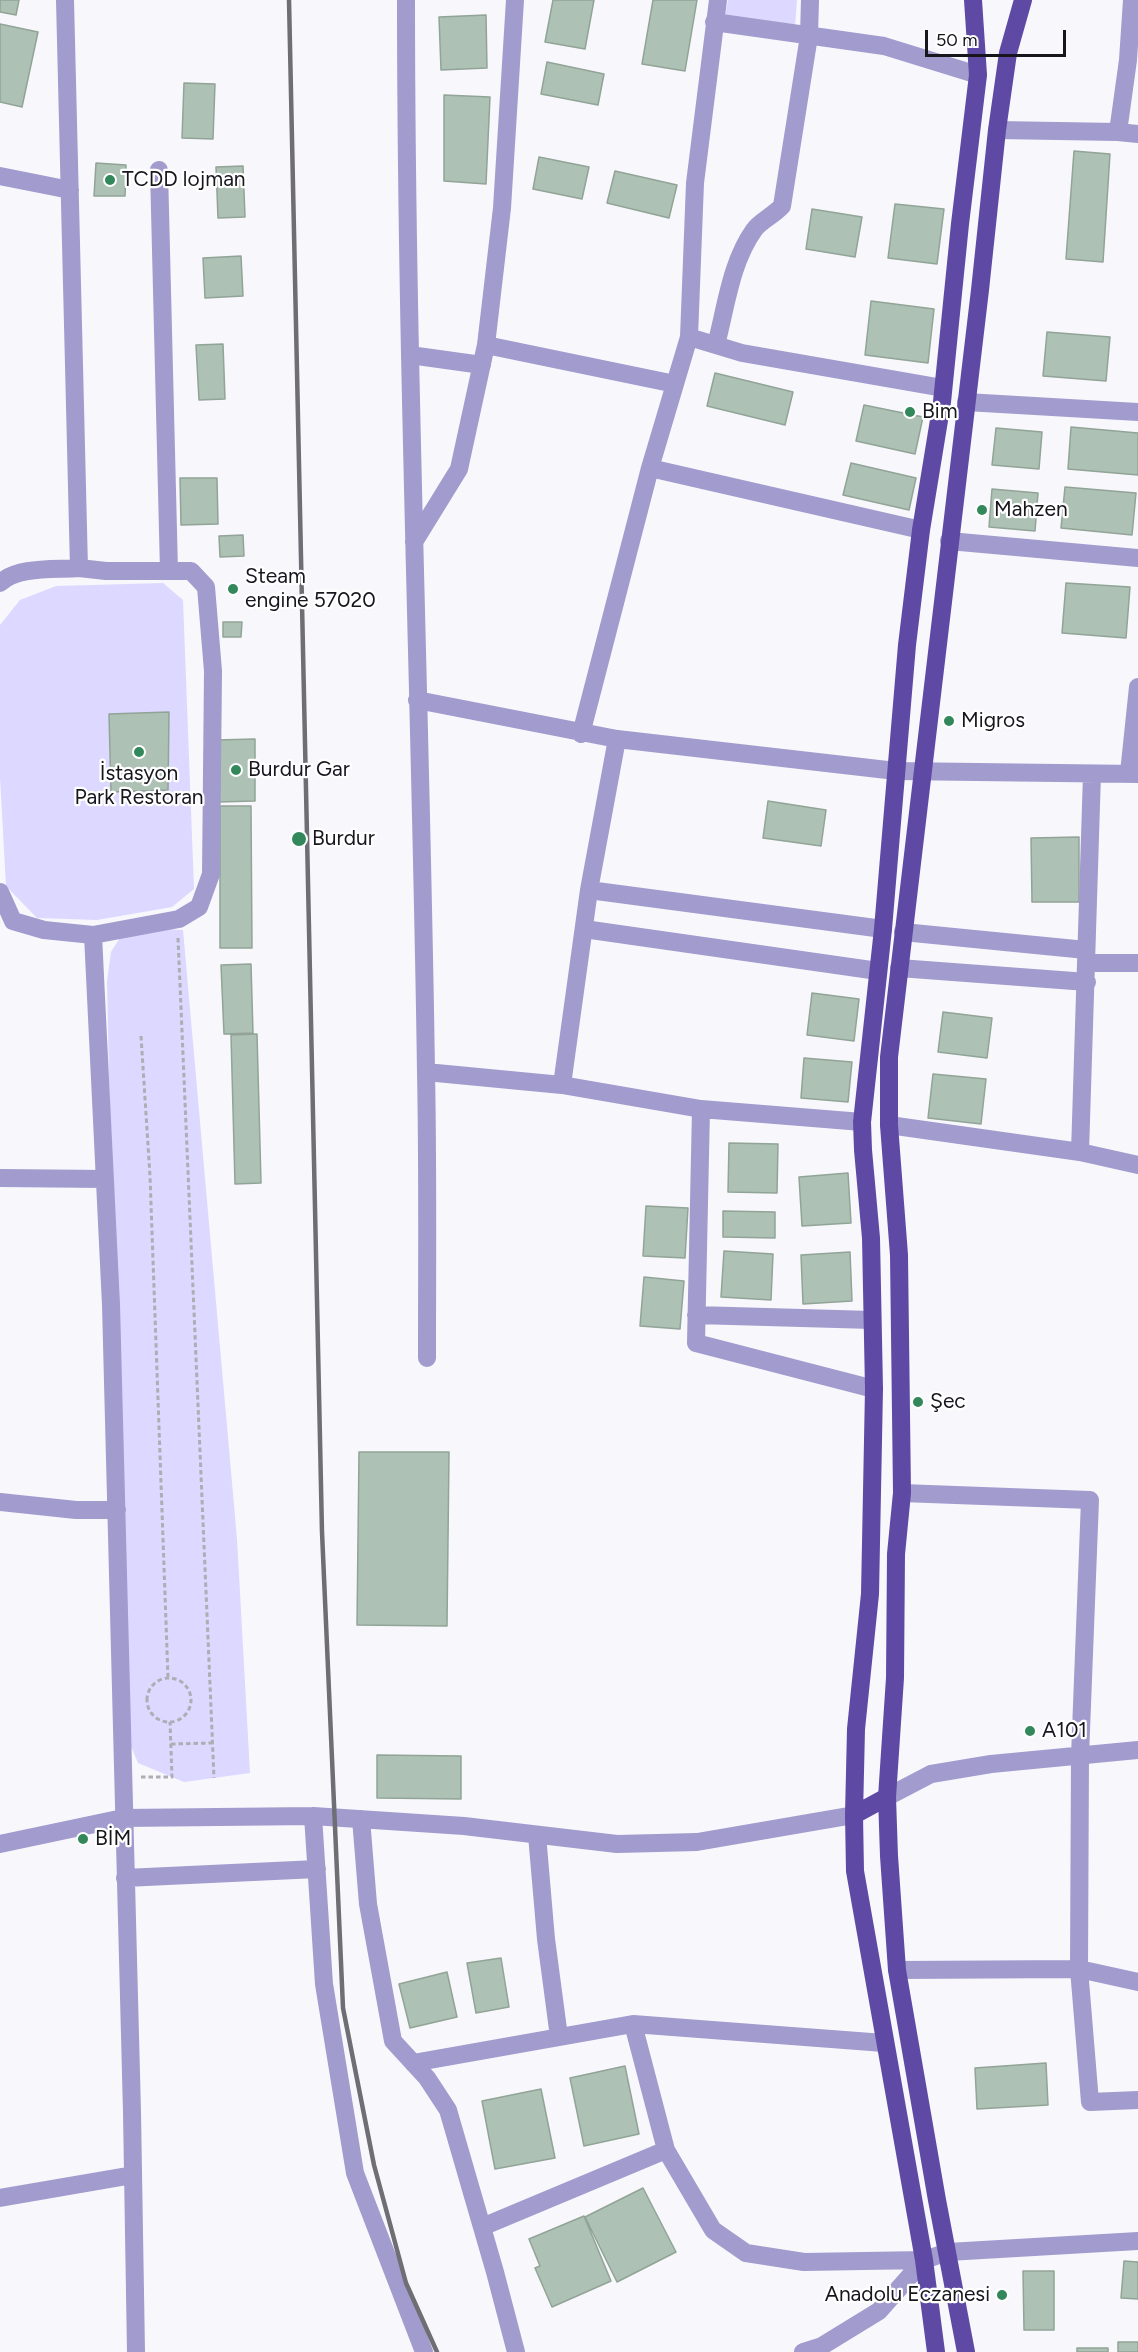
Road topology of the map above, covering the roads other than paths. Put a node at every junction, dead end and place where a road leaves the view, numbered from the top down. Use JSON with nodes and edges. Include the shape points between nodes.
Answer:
{"nodes":[{"id":1,"x":65,"y":0,"type":"edge"},
{"id":2,"x":406,"y":0,"type":"edge"},
{"id":3,"x":515,"y":0,"type":"edge"},
{"id":4,"x":718,"y":0,"type":"edge"},
{"id":5,"x":810,"y":0,"type":"edge"},
{"id":6,"x":973,"y":0,"type":"edge"},
{"id":7,"x":1023,"y":0,"type":"edge"},
{"id":8,"x":1132,"y":0,"type":"edge"},
{"id":9,"x":714,"y":22,"type":"junction"},
{"id":10,"x":809,"y":36,"type":"junction"},
{"id":11,"x":978,"y":75,"type":"junction"},
{"id":12,"x":997,"y":130,"type":"junction"},
{"id":13,"x":1118,"y":132,"type":"junction"},
{"id":14,"x":1138,"y":134,"type":"edge"},
{"id":15,"x":159,"y":170,"type":"dead end"},
{"id":16,"x":0,"y":176,"type":"edge"},
{"id":17,"x":70,"y":190,"type":"junction"},
{"id":18,"x":689,"y":337,"type":"junction"},
{"id":19,"x":486,"y":345,"type":"junction"},
{"id":20,"x":716,"y":345,"type":"junction"},
{"id":21,"x":410,"y":355,"type":"junction"},
{"id":22,"x":482,"y":365,"type":"junction"},
{"id":23,"x":675,"y":384,"type":"junction"},
{"id":24,"x":943,"y":388,"type":"junction"},
{"id":25,"x":966,"y":402,"type":"junction"},
{"id":26,"x":1138,"y":412,"type":"edge"},
{"id":27,"x":650,"y":468,"type":"junction"},
{"id":28,"x":921,"y":530,"type":"junction"},
{"id":29,"x":950,"y":541,"type":"junction"},
{"id":30,"x":413,"y":543,"type":"junction"},
{"id":31,"x":1138,"y":558,"type":"edge"},
{"id":32,"x":79,"y":568,"type":"junction"},
{"id":33,"x":169,"y":571,"type":"junction"},
{"id":34,"x":0,"y":583,"type":"edge"},
{"id":35,"x":1138,"y":687,"type":"edge"},
{"id":36,"x":417,"y":700,"type":"junction"},
{"id":37,"x":581,"y":734,"type":"junction"},
{"id":38,"x":617,"y":739,"type":"junction"},
{"id":39,"x":896,"y":771,"type":"junction"},
{"id":40,"x":921,"y":773,"type":"junction"},
{"id":41,"x":1133,"y":773,"type":"edge"},
{"id":42,"x":1092,"y":774,"type":"junction"},
{"id":43,"x":589,"y":890,"type":"junction"},
{"id":44,"x":0,"y":892,"type":"edge"},
{"id":45,"x":7,"y":927,"type":"edge"},
{"id":46,"x":584,"y":929,"type":"junction"},
{"id":47,"x":883,"y":929,"type":"junction"},
{"id":48,"x":903,"y":932,"type":"junction"},
{"id":49,"x":93,"y":935,"type":"junction"},
{"id":50,"x":1086,"y":957,"type":"junction"},
{"id":51,"x":1138,"y":963,"type":"edge"},
{"id":52,"x":899,"y":968,"type":"junction"},
{"id":53,"x":878,"y":970,"type":"junction"},
{"id":54,"x":1086,"y":982,"type":"junction"},
{"id":55,"x":426,"y":1072,"type":"junction"},
{"id":56,"x":561,"y":1084,"type":"junction"},
{"id":57,"x":701,"y":1109,"type":"junction"},
{"id":58,"x":862,"y":1122,"type":"junction"},
{"id":59,"x":889,"y":1125,"type":"junction"},
{"id":60,"x":1080,"y":1152,"type":"junction"},
{"id":61,"x":1138,"y":1165,"type":"edge"},
{"id":62,"x":0,"y":1178,"type":"edge"},
{"id":63,"x":105,"y":1179,"type":"junction"},
{"id":64,"x":696,"y":1315,"type":"junction"},
{"id":65,"x":872,"y":1320,"type":"junction"},
{"id":66,"x":427,"y":1358,"type":"dead end"},
{"id":67,"x":874,"y":1389,"type":"junction"},
{"id":68,"x":902,"y":1493,"type":"junction"},
{"id":69,"x":0,"y":1502,"type":"edge"},
{"id":70,"x":117,"y":1510,"type":"junction"},
{"id":71,"x":1138,"y":1750,"type":"edge"},
{"id":72,"x":1080,"y":1756,"type":"junction"},
{"id":73,"x":887,"y":1797,"type":"junction"},
{"id":74,"x":854,"y":1815,"type":"junction"},
{"id":75,"x":313,"y":1816,"type":"junction"},
{"id":76,"x":123,"y":1818,"type":"junction"},
{"id":77,"x":361,"y":1819,"type":"junction"},
{"id":78,"x":537,"y":1835,"type":"junction"},
{"id":79,"x":0,"y":1844,"type":"edge"},
{"id":80,"x":316,"y":1869,"type":"junction"},
{"id":81,"x":125,"y":1878,"type":"junction"},
{"id":82,"x":897,"y":1970,"type":"junction"},
{"id":83,"x":1079,"y":1970,"type":"junction"},
{"id":84,"x":1138,"y":1982,"type":"edge"},
{"id":85,"x":633,"y":2024,"type":"junction"},
{"id":86,"x":559,"y":2037,"type":"junction"},
{"id":87,"x":884,"y":2043,"type":"junction"},
{"id":88,"x":413,"y":2063,"type":"junction"},
{"id":89,"x":1138,"y":2100,"type":"edge"},
{"id":90,"x":666,"y":2150,"type":"junction"},
{"id":91,"x":133,"y":2175,"type":"junction"},
{"id":92,"x":0,"y":2198,"type":"edge"},
{"id":93,"x":482,"y":2227,"type":"junction"},
{"id":94,"x":1138,"y":2241,"type":"edge"},
{"id":95,"x":948,"y":2252,"type":"junction"},
{"id":96,"x":924,"y":2260,"type":"junction"},
{"id":97,"x":136,"y":2352,"type":"edge"},
{"id":98,"x":424,"y":2352,"type":"edge"},
{"id":99,"x":516,"y":2352,"type":"edge"},
{"id":100,"x":803,"y":2352,"type":"edge"},
{"id":101,"x":936,"y":2352,"type":"edge"},
{"id":102,"x":966,"y":2352,"type":"edge"}],
"edges":[{"from":1,"to":17,"type":"street"},
{"from":2,"to":21,"type":"street"},
{"from":3,"to":19,"type":"street","via":[[502,208]]},
{"from":4,"to":9,"type":"street"},
{"from":5,"to":10,"type":"street"},
{"from":6,"to":11,"type":"main road"},
{"from":7,"to":12,"type":"main road","via":[[1008,53]]},
{"from":8,"to":13,"type":"street"},
{"from":9,"to":10,"type":"street"},
{"from":9,"to":18,"type":"street","via":[[695,183]]},
{"from":10,"to":11,"type":"street","via":[[884,46]]},
{"from":10,"to":20,"type":"street","via":[[782,206],[755,228],[739,258]]},
{"from":11,"to":24,"type":"main road"},
{"from":12,"to":13,"type":"street"},
{"from":12,"to":25,"type":"main road"},
{"from":13,"to":14,"type":"street"},
{"from":15,"to":33,"type":"street"},
{"from":16,"to":17,"type":"street"},
{"from":17,"to":32,"type":"street"},
{"from":18,"to":20,"type":"street"},
{"from":18,"to":23,"type":"street"},
{"from":19,"to":22,"type":"street"},
{"from":19,"to":23,"type":"street"},
{"from":20,"to":24,"type":"street"},
{"from":21,"to":22,"type":"street"},
{"from":21,"to":30,"type":"street"},
{"from":22,"to":30,"type":"street","via":[[459,469]]},
{"from":23,"to":27,"type":"street"},
{"from":24,"to":28,"type":"main road"},
{"from":25,"to":26,"type":"street"},
{"from":25,"to":29,"type":"main road"},
{"from":27,"to":28,"type":"street"},
{"from":27,"to":37,"type":"street"},
{"from":28,"to":39,"type":"main road"},
{"from":29,"to":31,"type":"street"},
{"from":29,"to":40,"type":"main road"},
{"from":30,"to":36,"type":"street"},
{"from":32,"to":33,"type":"street"},
{"from":32,"to":34,"type":"street","via":[[8,576]]},
{"from":33,"to":49,"type":"street","via":[[191,571],[206,587],[213,671],[211,874],[199,907],[179,919]]},
{"from":35,"to":41,"type":"street"},
{"from":36,"to":37,"type":"street"},
{"from":36,"to":55,"type":"street"},
{"from":37,"to":38,"type":"street"},
{"from":38,"to":39,"type":"street"},
{"from":38,"to":43,"type":"street"},
{"from":39,"to":40,"type":"street"},
{"from":39,"to":47,"type":"main road"},
{"from":40,"to":42,"type":"street"},
{"from":40,"to":48,"type":"main road"},
{"from":41,"to":42,"type":"street"},
{"from":42,"to":50,"type":"street"},
{"from":43,"to":46,"type":"street"},
{"from":43,"to":47,"type":"street"},
{"from":44,"to":45,"type":"street"},
{"from":45,"to":49,"type":"street"},
{"from":46,"to":53,"type":"street"},
{"from":46,"to":56,"type":"street"},
{"from":47,"to":53,"type":"main road"},
{"from":48,"to":50,"type":"street"},
{"from":48,"to":52,"type":"main road"},
{"from":49,"to":63,"type":"street"},
{"from":50,"to":51,"type":"street"},
{"from":50,"to":54,"type":"street"},
{"from":52,"to":54,"type":"street"},
{"from":52,"to":59,"type":"main road","via":[[889,1057]]},
{"from":53,"to":58,"type":"main road"},
{"from":54,"to":60,"type":"street"},
{"from":55,"to":56,"type":"street"},
{"from":55,"to":66,"type":"street"},
{"from":56,"to":57,"type":"street"},
{"from":57,"to":58,"type":"street"},
{"from":57,"to":64,"type":"street"},
{"from":58,"to":65,"type":"main road","via":[[871,1238]]},
{"from":59,"to":60,"type":"street"},
{"from":59,"to":68,"type":"main road","via":[[899,1255]]},
{"from":60,"to":61,"type":"street"},
{"from":62,"to":63,"type":"street"},
{"from":63,"to":70,"type":"street"},
{"from":64,"to":65,"type":"street"},
{"from":64,"to":67,"type":"street","via":[[696,1343]]},
{"from":65,"to":67,"type":"main road"},
{"from":67,"to":74,"type":"main road","via":[[870,1594],[856,1729]]},
{"from":68,"to":72,"type":"street","via":[[1090,1500]]},
{"from":68,"to":73,"type":"main road"},
{"from":69,"to":70,"type":"street"},
{"from":70,"to":76,"type":"street"},
{"from":71,"to":72,"type":"street"},
{"from":72,"to":73,"type":"street","via":[[931,1774]]},
{"from":72,"to":83,"type":"street"},
{"from":73,"to":74,"type":"main road"},
{"from":73,"to":82,"type":"main road"},
{"from":74,"to":78,"type":"street","via":[[697,1842],[617,1844]]},
{"from":74,"to":87,"type":"main road","via":[[855,1871]]},
{"from":75,"to":76,"type":"street"},
{"from":75,"to":77,"type":"street"},
{"from":75,"to":80,"type":"street"},
{"from":76,"to":79,"type":"street"},
{"from":76,"to":81,"type":"street"},
{"from":77,"to":78,"type":"street"},
{"from":77,"to":88,"type":"street","via":[[368,1904],[393,2041]]},
{"from":78,"to":86,"type":"street"},
{"from":80,"to":81,"type":"street"},
{"from":80,"to":98,"type":"street","via":[[324,1984],[355,2173]]},
{"from":81,"to":91,"type":"street"},
{"from":82,"to":83,"type":"street"},
{"from":82,"to":95,"type":"main road"},
{"from":83,"to":84,"type":"street"},
{"from":83,"to":89,"type":"street","via":[[1090,2102]]},
{"from":85,"to":86,"type":"street"},
{"from":85,"to":87,"type":"street"},
{"from":85,"to":90,"type":"street"},
{"from":86,"to":88,"type":"street"},
{"from":87,"to":96,"type":"main road"},
{"from":88,"to":93,"type":"street","via":[[428,2078],[448,2110]]},
{"from":90,"to":93,"type":"street"},
{"from":90,"to":96,"type":"street","via":[[713,2229],[746,2253],[804,2262]]},
{"from":91,"to":92,"type":"street"},
{"from":91,"to":97,"type":"street"},
{"from":93,"to":99,"type":"street"},
{"from":94,"to":95,"type":"street"},
{"from":95,"to":96,"type":"street"},
{"from":95,"to":102,"type":"main road"},
{"from":96,"to":100,"type":"street","via":[[879,2311],[822,2346]]},
{"from":96,"to":101,"type":"main road"}]}
